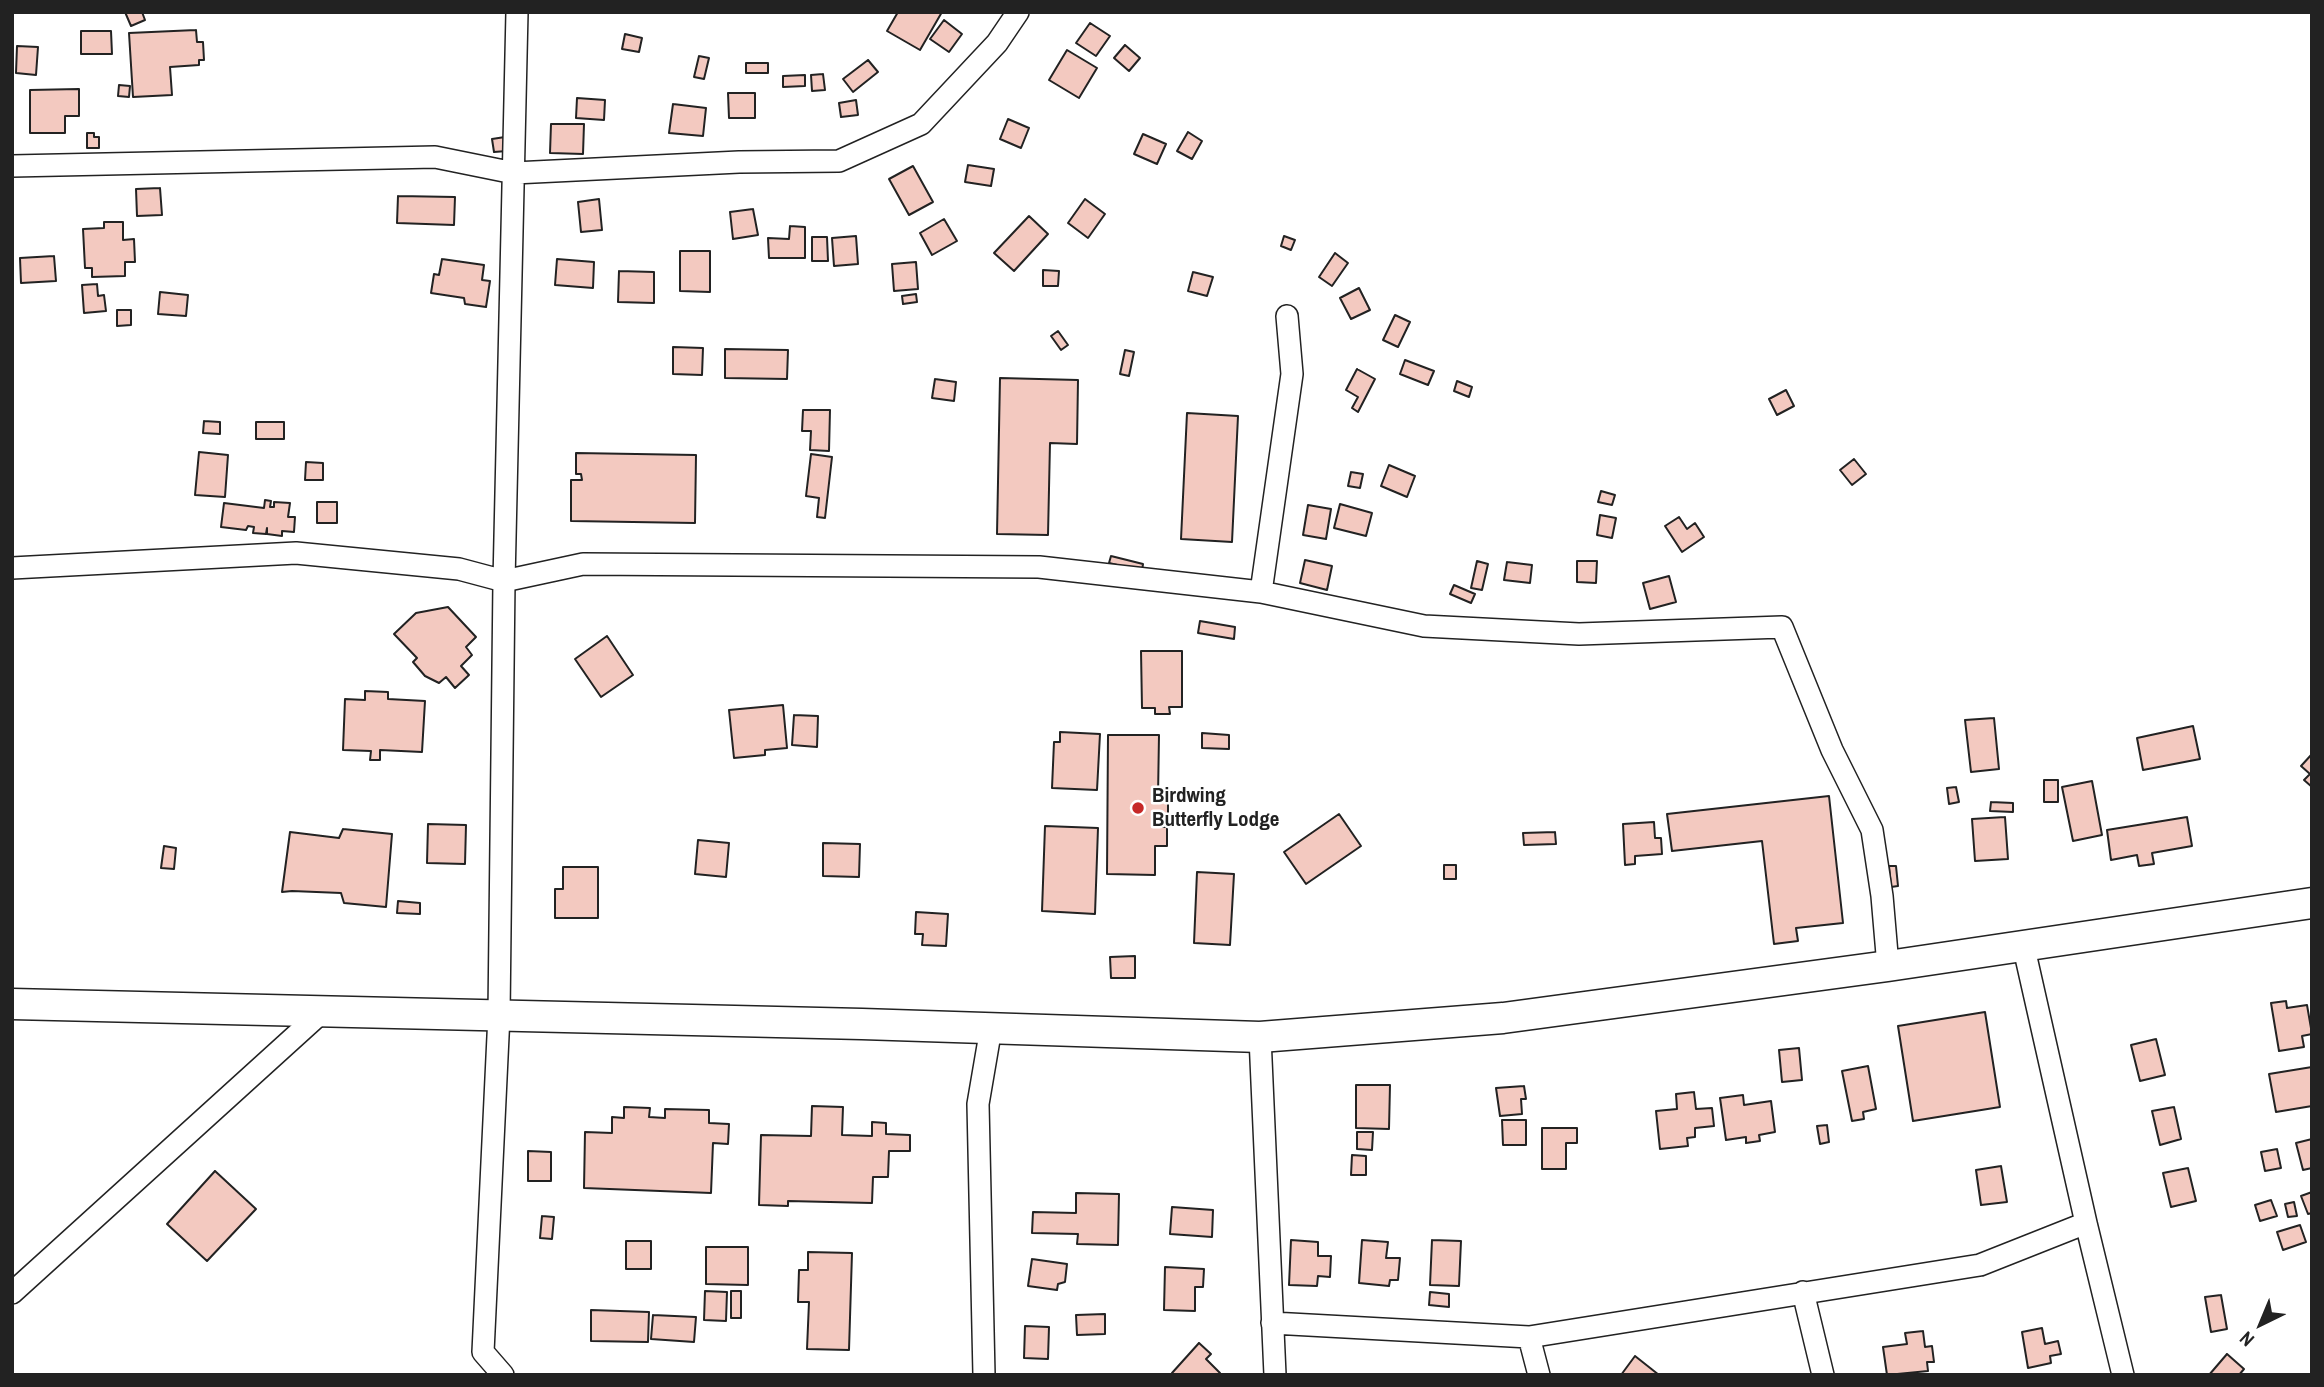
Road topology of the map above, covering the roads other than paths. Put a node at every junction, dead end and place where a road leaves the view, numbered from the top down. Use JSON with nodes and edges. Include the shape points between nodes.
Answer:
{"nodes":[{"id":1,"x":517,"y":12,"type":"edge"},
{"id":2,"x":1018,"y":12,"type":"edge"},
{"id":3,"x":12,"y":166,"type":"edge"},
{"id":4,"x":514,"y":173,"type":"junction"},
{"id":5,"x":1287,"y":316,"type":"dead end"},
{"id":6,"x":12,"y":568,"type":"edge"},
{"id":7,"x":504,"y":581,"type":"junction"},
{"id":8,"x":1261,"y":592,"type":"junction"},
{"id":9,"x":2312,"y":903,"type":"edge"},
{"id":10,"x":2023,"y":944,"type":"junction"},
{"id":11,"x":1888,"y":966,"type":"junction"},
{"id":12,"x":12,"y":1004,"type":"edge"},
{"id":13,"x":323,"y":1011,"type":"junction"},
{"id":14,"x":499,"y":1016,"type":"junction"},
{"id":15,"x":991,"y":1028,"type":"junction"},
{"id":16,"x":1260,"y":1037,"type":"junction"},
{"id":17,"x":2086,"y":1223,"type":"junction"},
{"id":18,"x":1803,"y":1292,"type":"junction"},
{"id":19,"x":12,"y":1293,"type":"edge"},
{"id":20,"x":1272,"y":1323,"type":"junction"},
{"id":21,"x":1529,"y":1338,"type":"junction"},
{"id":22,"x":503,"y":1375,"type":"edge"},
{"id":23,"x":984,"y":1375,"type":"edge"},
{"id":24,"x":1275,"y":1375,"type":"edge"},
{"id":25,"x":1539,"y":1375,"type":"edge"},
{"id":26,"x":1823,"y":1375,"type":"edge"},
{"id":27,"x":2123,"y":1375,"type":"edge"}],
"edges":[{"from":1,"to":4,"type":"street"},
{"from":2,"to":4,"type":"street","via":[[997,43],[921,124],[839,161]]},
{"from":3,"to":4,"type":"street","via":[[435,157]]},
{"from":4,"to":7,"type":"street"},
{"from":5,"to":8,"type":"street","via":[[1292,374]]},
{"from":6,"to":7,"type":"street","via":[[296,553],[459,569]]},
{"from":7,"to":8,"type":"street","via":[[583,564],[1039,567]]},
{"from":7,"to":14,"type":"street"},
{"from":8,"to":11,"type":"street","via":[[1424,626],[1579,634],[1782,627],[1832,750],[1872,830]]},
{"from":9,"to":10,"type":"main road"},
{"from":10,"to":11,"type":"main road"},
{"from":10,"to":17,"type":"street"},
{"from":11,"to":16,"type":"main road","via":[[1503,1018]]},
{"from":12,"to":13,"type":"main road"},
{"from":13,"to":14,"type":"main road"},
{"from":13,"to":19,"type":"street"},
{"from":14,"to":15,"type":"main road"},
{"from":14,"to":22,"type":"street","via":[[483,1352]]},
{"from":15,"to":16,"type":"main road"},
{"from":15,"to":23,"type":"street","via":[[978,1104]]},
{"from":16,"to":20,"type":"street"},
{"from":17,"to":18,"type":"street","via":[[1980,1265]]},
{"from":17,"to":27,"type":"street"},
{"from":18,"to":21,"type":"street"},
{"from":18,"to":26,"type":"street"},
{"from":20,"to":21,"type":"street"},
{"from":20,"to":24,"type":"street"},
{"from":21,"to":25,"type":"street"}]}
